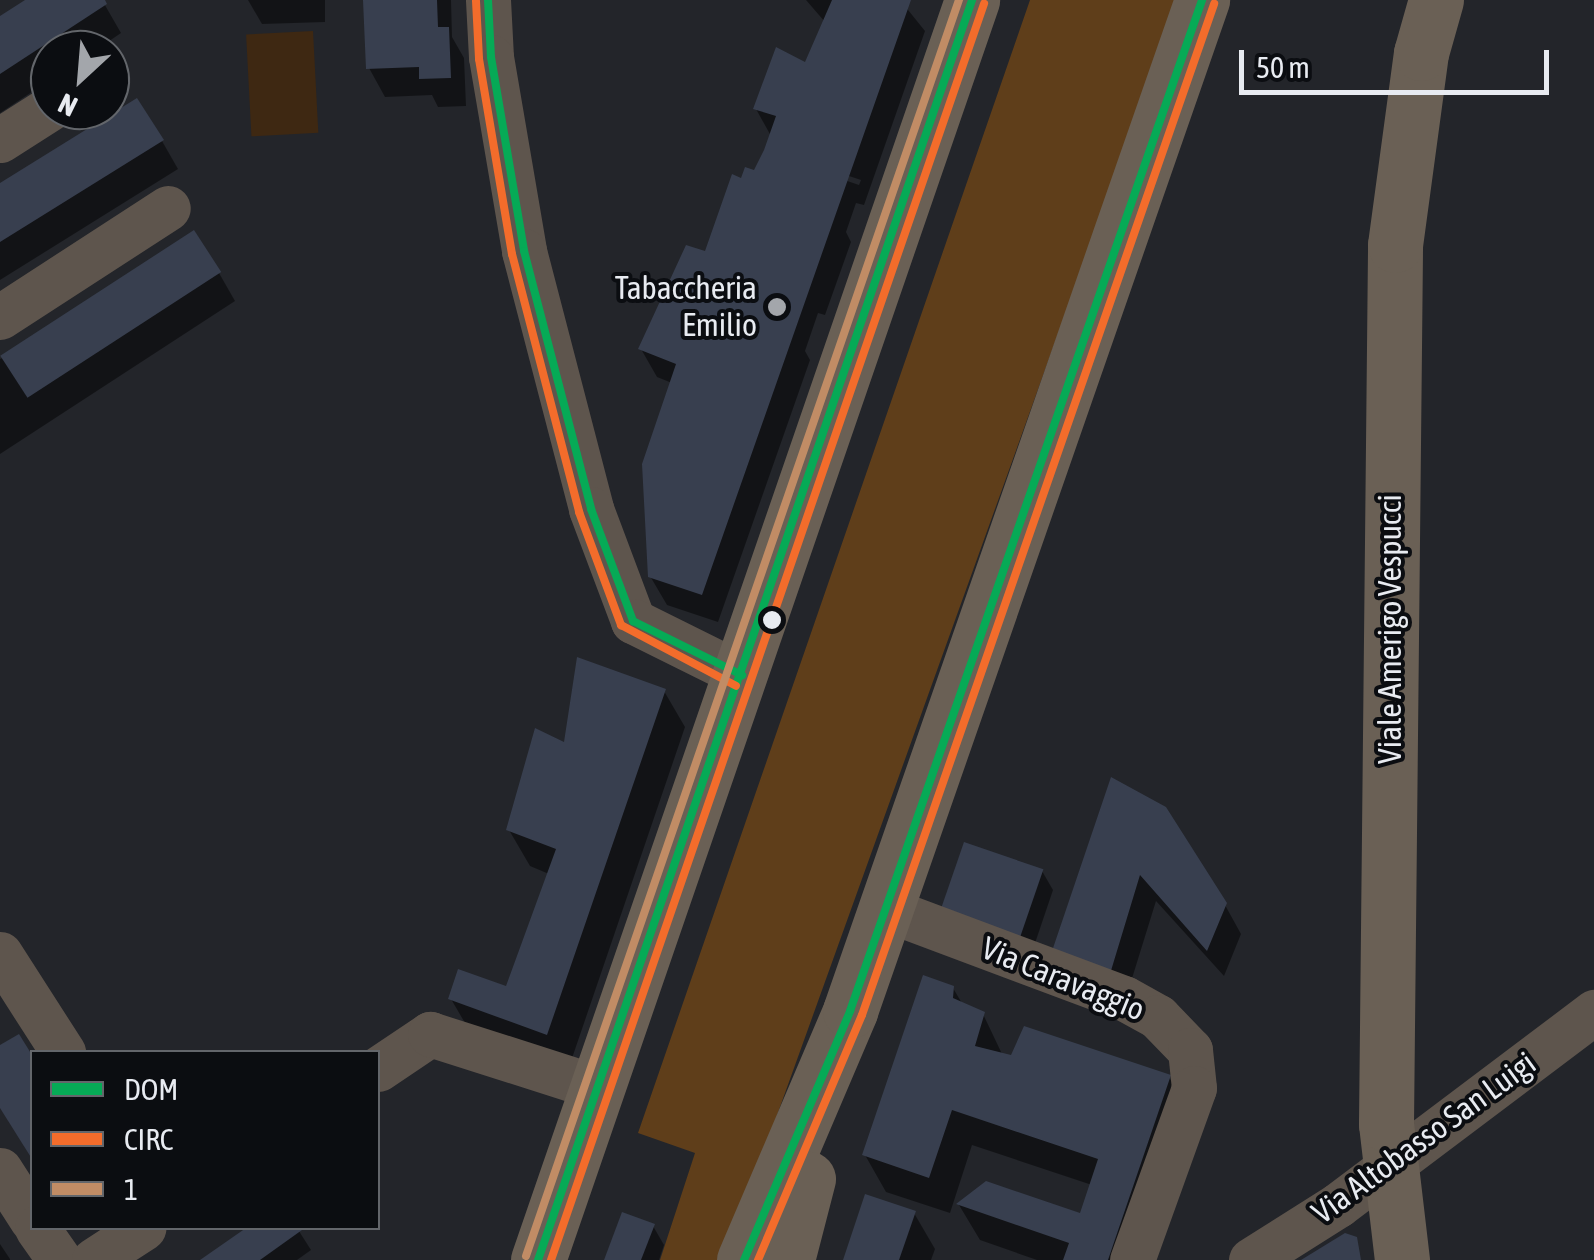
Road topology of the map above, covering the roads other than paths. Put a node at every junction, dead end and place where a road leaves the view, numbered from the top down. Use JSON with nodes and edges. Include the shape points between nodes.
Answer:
{"nodes":[{"id":1,"x":488,"y":0,"type":"edge"},
{"id":2,"x":972,"y":0,"type":"edge"},
{"id":3,"x":1202,"y":0,"type":"edge"},
{"id":4,"x":1436,"y":0,"type":"edge"},
{"id":5,"x":30,"y":121,"type":"edge"},
{"id":6,"x":0,"y":140,"type":"edge"},
{"id":7,"x":168,"y":208,"type":"dead end"},
{"id":8,"x":0,"y":316,"type":"edge"},
{"id":9,"x":742,"y":675,"type":"junction"},
{"id":10,"x":886,"y":909,"type":"junction"},
{"id":11,"x":1,"y":959,"type":"edge"},
{"id":12,"x":850,"y":1011,"type":"junction"},
{"id":13,"x":1594,"y":1012,"type":"edge"},
{"id":14,"x":62,"y":1050,"type":"edge"},
{"id":15,"x":380,"y":1068,"type":"edge"},
{"id":16,"x":599,"y":1088,"type":"junction"},
{"id":17,"x":0,"y":1170,"type":"edge"},
{"id":18,"x":30,"y":1217,"type":"edge"},
{"id":19,"x":39,"y":1230,"type":"edge"},
{"id":20,"x":139,"y":1230,"type":"edge"},
{"id":21,"x":58,"y":1260,"type":"edge"},
{"id":22,"x":94,"y":1260,"type":"edge"},
{"id":23,"x":538,"y":1260,"type":"edge"},
{"id":24,"x":744,"y":1260,"type":"edge"},
{"id":25,"x":787,"y":1260,"type":"edge"},
{"id":26,"x":1132,"y":1260,"type":"edge"},
{"id":27,"x":1250,"y":1260,"type":"edge"},
{"id":28,"x":1402,"y":1260,"type":"edge"}],
"edges":[{"from":1,"to":9,"type":"street","via":[[491,57],[524,251],[591,509],[633,621]]},
{"from":2,"to":9,"type":"main road"},
{"from":3,"to":10,"type":"main road"},
{"from":4,"to":28,"type":"main road","name":"Viale Amerigo Vespucci","bridge":true,"via":[[1421,54],[1395,263],[1386,1124]]},
{"from":5,"to":6,"type":"street"},
{"from":7,"to":8,"type":"street"},
{"from":9,"to":16,"type":"main road"},
{"from":10,"to":12,"type":"main road"},
{"from":10,"to":26,"type":"street","name":"Via Caravaggio","via":[[1124,998],[1158,1018],[1190,1050],[1194,1088]]},
{"from":11,"to":14,"type":"street"},
{"from":12,"to":24,"type":"main road"},
{"from":12,"to":25,"type":"main road"},
{"from":13,"to":27,"type":"street","name":"Via Altobasso San Luigi","via":[[1338,1204]]},
{"from":15,"to":16,"type":"street","via":[[430,1034]]},
{"from":16,"to":23,"type":"main road"},
{"from":17,"to":18,"type":"street"},
{"from":19,"to":21,"type":"street"},
{"from":20,"to":22,"type":"street"}]}
